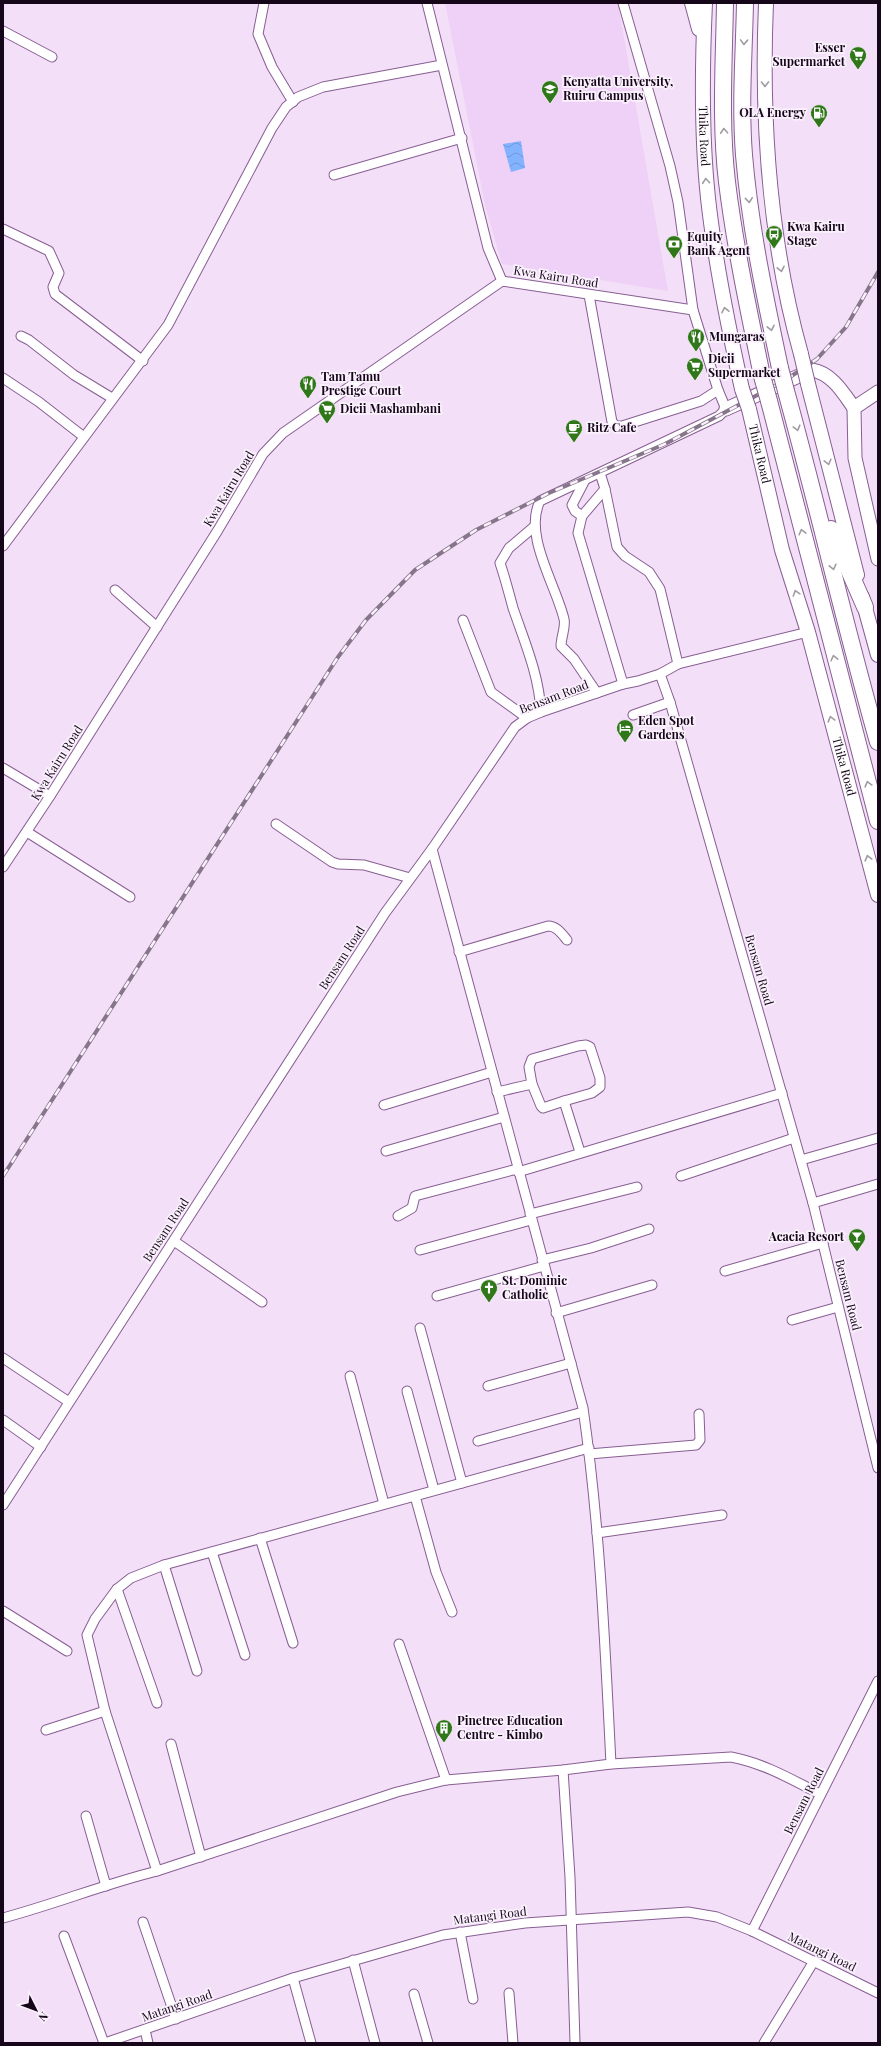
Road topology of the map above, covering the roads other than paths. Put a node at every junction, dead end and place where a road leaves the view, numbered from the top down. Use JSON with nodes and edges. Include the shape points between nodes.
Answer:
{"nodes":[{"id":1,"x":264,"y":3,"type":"edge"},
{"id":2,"x":427,"y":3,"type":"edge"},
{"id":3,"x":623,"y":3,"type":"edge"},
{"id":4,"x":692,"y":3,"type":"edge"},
{"id":5,"x":705,"y":3,"type":"edge"},
{"id":6,"x":725,"y":3,"type":"edge"},
{"id":7,"x":745,"y":3,"type":"edge"},
{"id":8,"x":766,"y":3,"type":"edge"},
{"id":9,"x":3,"y":31,"type":"edge"},
{"id":10,"x":703,"y":45,"type":"junction"},
{"id":11,"x":52,"y":57,"type":"dead end"},
{"id":12,"x":442,"y":65,"type":"junction"},
{"id":13,"x":293,"y":102,"type":"junction"},
{"id":14,"x":462,"y":138,"type":"junction"},
{"id":15,"x":334,"y":175,"type":"dead end"},
{"id":16,"x":3,"y":229,"type":"edge"},
{"id":17,"x":502,"y":281,"type":"junction"},
{"id":18,"x":589,"y":295,"type":"junction"},
{"id":19,"x":693,"y":310,"type":"junction"},
{"id":20,"x":21,"y":336,"type":"dead end"},
{"id":21,"x":143,"y":361,"type":"junction"},
{"id":22,"x":3,"y":378,"type":"edge"},
{"id":23,"x":718,"y":390,"type":"junction"},
{"id":24,"x":878,"y":392,"type":"edge"},
{"id":25,"x":112,"y":398,"type":"junction"},
{"id":26,"x":854,"y":408,"type":"junction"},
{"id":27,"x":726,"y":409,"type":"junction"},
{"id":28,"x":84,"y":437,"type":"junction"},
{"id":29,"x":600,"y":473,"type":"junction"},
{"id":30,"x":585,"y":480,"type":"junction"},
{"id":31,"x":811,"y":482,"type":"junction"},
{"id":32,"x":605,"y":489,"type":"junction"},
{"id":33,"x":582,"y":516,"type":"junction"},
{"id":34,"x":535,"y":526,"type":"junction"},
{"id":35,"x":3,"y":546,"type":"edge"},
{"id":36,"x":878,"y":559,"type":"edge"},
{"id":37,"x":115,"y":590,"type":"dead end"},
{"id":38,"x":865,"y":608,"type":"junction"},
{"id":39,"x":463,"y":620,"type":"dead end"},
{"id":40,"x":157,"y":627,"type":"junction"},
{"id":41,"x":808,"y":632,"type":"junction"},
{"id":42,"x":878,"y":655,"type":"edge"},
{"id":43,"x":678,"y":664,"type":"junction"},
{"id":44,"x":660,"y":674,"type":"junction"},
{"id":45,"x":622,"y":684,"type":"junction"},
{"id":46,"x":597,"y":693,"type":"junction"},
{"id":47,"x":670,"y":702,"type":"junction"},
{"id":48,"x":541,"y":712,"type":"junction"},
{"id":49,"x":633,"y":715,"type":"dead end"},
{"id":50,"x":527,"y":718,"type":"junction"},
{"id":51,"x":878,"y":742,"type":"edge"},
{"id":52,"x":3,"y":768,"type":"edge"},
{"id":53,"x":50,"y":796,"type":"junction"},
{"id":54,"x":878,"y":821,"type":"edge"},
{"id":55,"x":276,"y":824,"type":"dead end"},
{"id":56,"x":27,"y":832,"type":"junction"},
{"id":57,"x":432,"y":849,"type":"junction"},
{"id":58,"x":3,"y":867,"type":"edge"},
{"id":59,"x":410,"y":878,"type":"junction"},
{"id":60,"x":878,"y":895,"type":"edge"},
{"id":61,"x":130,"y":897,"type":"dead end"},
{"id":62,"x":567,"y":940,"type":"dead end"},
{"id":63,"x":459,"y":952,"type":"junction"},
{"id":64,"x":492,"y":1072,"type":"junction"},
{"id":65,"x":532,"y":1084,"type":"junction"},
{"id":66,"x":497,"y":1092,"type":"junction"},
{"id":67,"x":782,"y":1093,"type":"junction"},
{"id":68,"x":564,"y":1102,"type":"junction"},
{"id":69,"x":384,"y":1105,"type":"dead end"},
{"id":70,"x":504,"y":1117,"type":"junction"},
{"id":71,"x":794,"y":1138,"type":"junction"},
{"id":72,"x":878,"y":1138,"type":"edge"},
{"id":73,"x":386,"y":1151,"type":"dead end"},
{"id":74,"x":580,"y":1152,"type":"junction"},
{"id":75,"x":801,"y":1160,"type":"junction"},
{"id":76,"x":518,"y":1170,"type":"junction"},
{"id":77,"x":681,"y":1176,"type":"dead end"},
{"id":78,"x":878,"y":1184,"type":"edge"},
{"id":79,"x":637,"y":1187,"type":"dead end"},
{"id":80,"x":813,"y":1203,"type":"junction"},
{"id":81,"x":398,"y":1216,"type":"dead end"},
{"id":82,"x":530,"y":1217,"type":"junction"},
{"id":83,"x":649,"y":1229,"type":"dead end"},
{"id":84,"x":174,"y":1241,"type":"junction"},
{"id":85,"x":823,"y":1243,"type":"junction"},
{"id":86,"x":420,"y":1250,"type":"dead end"},
{"id":87,"x":543,"y":1263,"type":"junction"},
{"id":88,"x":725,"y":1271,"type":"dead end"},
{"id":89,"x":652,"y":1285,"type":"dead end"},
{"id":90,"x":437,"y":1296,"type":"dead end"},
{"id":91,"x":262,"y":1302,"type":"dead end"},
{"id":92,"x":838,"y":1307,"type":"junction"},
{"id":93,"x":556,"y":1313,"type":"junction"},
{"id":94,"x":792,"y":1320,"type":"dead end"},
{"id":95,"x":420,"y":1328,"type":"dead end"},
{"id":96,"x":3,"y":1358,"type":"edge"},
{"id":97,"x":572,"y":1363,"type":"junction"},
{"id":98,"x":350,"y":1376,"type":"dead end"},
{"id":99,"x":488,"y":1386,"type":"dead end"},
{"id":100,"x":407,"y":1391,"type":"dead end"},
{"id":101,"x":69,"y":1402,"type":"junction"},
{"id":102,"x":583,"y":1412,"type":"junction"},
{"id":103,"x":699,"y":1414,"type":"dead end"},
{"id":104,"x":3,"y":1420,"type":"edge"},
{"id":105,"x":478,"y":1441,"type":"dead end"},
{"id":106,"x":41,"y":1447,"type":"junction"},
{"id":107,"x":589,"y":1451,"type":"junction"},
{"id":108,"x":878,"y":1468,"type":"edge"},
{"id":109,"x":462,"y":1483,"type":"junction"},
{"id":110,"x":434,"y":1490,"type":"junction"},
{"id":111,"x":415,"y":1496,"type":"junction"},
{"id":112,"x":384,"y":1504,"type":"junction"},
{"id":113,"x":3,"y":1505,"type":"edge"},
{"id":114,"x":722,"y":1515,"type":"dead end"},
{"id":115,"x":597,"y":1533,"type":"junction"},
{"id":116,"x":260,"y":1538,"type":"junction"},
{"id":117,"x":212,"y":1552,"type":"junction"},
{"id":118,"x":164,"y":1565,"type":"junction"},
{"id":119,"x":117,"y":1589,"type":"junction"},
{"id":120,"x":3,"y":1611,"type":"edge"},
{"id":121,"x":452,"y":1612,"type":"dead end"},
{"id":122,"x":293,"y":1643,"type":"dead end"},
{"id":123,"x":399,"y":1644,"type":"dead end"},
{"id":124,"x":67,"y":1651,"type":"dead end"},
{"id":125,"x":245,"y":1655,"type":"dead end"},
{"id":126,"x":197,"y":1671,"type":"dead end"},
{"id":127,"x":878,"y":1683,"type":"edge"},
{"id":128,"x":157,"y":1703,"type":"dead end"},
{"id":129,"x":105,"y":1711,"type":"junction"},
{"id":130,"x":46,"y":1730,"type":"dead end"},
{"id":131,"x":171,"y":1744,"type":"dead end"},
{"id":132,"x":611,"y":1764,"type":"junction"},
{"id":133,"x":563,"y":1770,"type":"junction"},
{"id":134,"x":446,"y":1780,"type":"junction"},
{"id":135,"x":820,"y":1794,"type":"junction"},
{"id":136,"x":86,"y":1816,"type":"dead end"},
{"id":137,"x":201,"y":1857,"type":"junction"},
{"id":138,"x":157,"y":1872,"type":"junction"},
{"id":139,"x":106,"y":1886,"type":"junction"},
{"id":140,"x":3,"y":1918,"type":"edge"},
{"id":141,"x":571,"y":1919,"type":"junction"},
{"id":142,"x":143,"y":1922,"type":"dead end"},
{"id":143,"x":752,"y":1931,"type":"junction"},
{"id":144,"x":460,"y":1932,"type":"junction"},
{"id":145,"x":64,"y":1936,"type":"dead end"},
{"id":146,"x":353,"y":1960,"type":"junction"},
{"id":147,"x":814,"y":1961,"type":"junction"},
{"id":148,"x":293,"y":1978,"type":"junction"},
{"id":149,"x":509,"y":1993,"type":"dead end"},
{"id":150,"x":878,"y":1993,"type":"edge"},
{"id":151,"x":414,"y":1994,"type":"dead end"},
{"id":152,"x":473,"y":1999,"type":"dead end"},
{"id":153,"x":176,"y":2019,"type":"junction"},
{"id":154,"x":145,"y":2030,"type":"junction"},
{"id":155,"x":104,"y":2043,"type":"edge"},
{"id":156,"x":148,"y":2043,"type":"edge"},
{"id":157,"x":311,"y":2043,"type":"edge"},
{"id":158,"x":375,"y":2043,"type":"edge"},
{"id":159,"x":428,"y":2043,"type":"edge"},
{"id":160,"x":513,"y":2043,"type":"edge"},
{"id":161,"x":575,"y":2043,"type":"edge"},
{"id":162,"x":764,"y":2043,"type":"edge"}],
"edges":[{"from":1,"to":13,"type":"street","via":[[258,34],[272,67]]},
{"from":2,"to":12,"type":"street"},
{"from":3,"to":19,"type":"street","via":[[670,166],[678,202]]},
{"from":4,"to":10,"type":"main road"},
{"from":5,"to":10,"type":"main road","name":"Thika Road"},
{"from":54,"to":6,"type":"highway","name":"Thika Road","one_way":true,"bridge":true,"via":[[762,376],[736,246],[727,181],[723,112]]},
{"from":7,"to":31,"type":"highway","one_way":true,"bridge":true,"via":[[742,90],[744,154],[752,225],[780,368]]},
{"from":8,"to":38,"type":"main road","one_way":true,"bridge":true,"via":[[767,157],[779,262]]},
{"from":9,"to":11,"type":"street"},
{"from":41,"to":10,"type":"main road","name":"Thika Road","one_way":true,"bridge":true,"via":[[782,550],[724,306],[708,197],[702,100]]},
{"from":12,"to":13,"type":"street","via":[[323,87],[298,97]]},
{"from":12,"to":14,"type":"street"},
{"from":13,"to":21,"type":"street","via":[[286,107],[272,128],[168,325]]},
{"from":14,"to":15,"type":"street"},
{"from":14,"to":17,"type":"street","via":[[488,248]]},
{"from":16,"to":21,"type":"street","via":[[49,251],[59,273],[53,287],[55,294]]},
{"from":17,"to":18,"type":"street","name":"Kwa Kairu Road"},
{"from":17,"to":40,"type":"street","name":"Kwa Kairu Road","via":[[283,434],[269,447]]},
{"from":18,"to":19,"type":"street","name":"Kwa Kairu Road"},
{"from":18,"to":23,"type":"street","via":[[612,422],[616,426],[701,401]]},
{"from":19,"to":23,"type":"street"},
{"from":20,"to":25,"type":"street","via":[[74,375]]},
{"from":21,"to":25,"type":"street"},
{"from":22,"to":28,"type":"street"},
{"from":23,"to":27,"type":"street"},
{"from":24,"to":26,"type":"street"},
{"from":25,"to":28,"type":"street"},
{"from":26,"to":27,"type":"street","via":[[830,379],[812,370]]},
{"from":26,"to":36,"type":"street","via":[[855,458]]},
{"from":27,"to":29,"type":"street","via":[[719,416]]},
{"from":28,"to":35,"type":"street"},
{"from":29,"to":30,"type":"street"},
{"from":29,"to":32,"type":"street"},
{"from":30,"to":33,"type":"street","via":[[572,505]]},
{"from":30,"to":34,"type":"street","via":[[540,502],[535,515]]},
{"from":31,"to":38,"type":"highway"},
{"from":31,"to":51,"type":"highway","one_way":true},
{"from":32,"to":33,"type":"street"},
{"from":32,"to":43,"type":"street","via":[[617,547],[625,556],[649,572],[660,589]]},
{"from":33,"to":45,"type":"street","via":[[578,533]]},
{"from":34,"to":46,"type":"street","via":[[535,535],[564,620],[562,646]]},
{"from":34,"to":48,"type":"street","via":[[509,548],[500,563],[533,661]]},
{"from":37,"to":40,"type":"street"},
{"from":38,"to":42,"type":"main road"},
{"from":39,"to":50,"type":"street","via":[[491,692]]},
{"from":40,"to":53,"type":"street","name":"Kwa Kairu Road"},
{"from":41,"to":43,"type":"street"},
{"from":60,"to":41,"type":"main road","name":"Thika Road","one_way":true},
{"from":43,"to":44,"type":"street"},
{"from":44,"to":45,"type":"street","name":"Bensam Road"},
{"from":44,"to":47,"type":"street","name":"Bensam Road"},
{"from":45,"to":46,"type":"street","name":"Bensam Road"},
{"from":46,"to":48,"type":"street","name":"Bensam Road"},
{"from":47,"to":49,"type":"street"},
{"from":47,"to":67,"type":"street","name":"Bensam Road"},
{"from":48,"to":50,"type":"street","name":"Bensam Road"},
{"from":50,"to":57,"type":"street","name":"Bensam Road","via":[[515,727]]},
{"from":52,"to":53,"type":"street"},
{"from":53,"to":56,"type":"street","name":"Kwa Kairu Road"},
{"from":55,"to":59,"type":"street","via":[[332,862],[364,865]]},
{"from":56,"to":58,"type":"street","name":"Kwa Kairu Road"},
{"from":56,"to":61,"type":"street"},
{"from":57,"to":59,"type":"street","name":"Bensam Road"},
{"from":57,"to":63,"type":"street"},
{"from":59,"to":84,"type":"street","name":"Bensam Road"},
{"from":62,"to":63,"type":"street","via":[[553,926],[548,926]]},
{"from":63,"to":64,"type":"street"},
{"from":64,"to":66,"type":"street"},
{"from":64,"to":69,"type":"street"},
{"from":65,"to":66,"type":"street"},
{"from":65,"to":68,"type":"street","via":[[543,1108]]},
{"from":65,"to":68,"type":"street","via":[[529,1067],[532,1059],[578,1046],[590,1047],[600,1078],[600,1087],[592,1093]]},
{"from":66,"to":70,"type":"street"},
{"from":67,"to":71,"type":"street","name":"Bensam Road"},
{"from":67,"to":74,"type":"street"},
{"from":68,"to":74,"type":"street"},
{"from":70,"to":73,"type":"street"},
{"from":70,"to":76,"type":"street"},
{"from":71,"to":75,"type":"street","name":"Bensam Road"},
{"from":71,"to":77,"type":"street"},
{"from":72,"to":75,"type":"street"},
{"from":74,"to":76,"type":"street"},
{"from":75,"to":80,"type":"street","name":"Bensam Road"},
{"from":76,"to":81,"type":"street","via":[[415,1196],[412,1208]]},
{"from":76,"to":82,"type":"street"},
{"from":78,"to":80,"type":"street"},
{"from":79,"to":82,"type":"street"},
{"from":80,"to":85,"type":"street","name":"Bensam Road"},
{"from":82,"to":86,"type":"street"},
{"from":82,"to":87,"type":"street"},
{"from":83,"to":87,"type":"street"},
{"from":84,"to":91,"type":"street"},
{"from":84,"to":101,"type":"street","name":"Bensam Road"},
{"from":85,"to":88,"type":"street"},
{"from":85,"to":92,"type":"street","name":"Bensam Road"},
{"from":87,"to":90,"type":"street"},
{"from":87,"to":93,"type":"street"},
{"from":89,"to":93,"type":"street"},
{"from":92,"to":94,"type":"street"},
{"from":92,"to":108,"type":"street","name":"Bensam Road"},
{"from":93,"to":97,"type":"street"},
{"from":95,"to":109,"type":"street"},
{"from":96,"to":101,"type":"street"},
{"from":97,"to":99,"type":"street"},
{"from":97,"to":102,"type":"street"},
{"from":98,"to":112,"type":"street"},
{"from":100,"to":110,"type":"street"},
{"from":101,"to":106,"type":"street","name":"Bensam Road"},
{"from":102,"to":105,"type":"street"},
{"from":102,"to":107,"type":"street"},
{"from":103,"to":107,"type":"street","via":[[700,1440],[696,1445]]},
{"from":104,"to":106,"type":"street"},
{"from":106,"to":113,"type":"street","name":"Bensam Road"},
{"from":107,"to":109,"type":"street"},
{"from":107,"to":115,"type":"street"},
{"from":109,"to":110,"type":"street"},
{"from":110,"to":111,"type":"street"},
{"from":111,"to":112,"type":"street"},
{"from":111,"to":121,"type":"street","via":[[436,1572]]},
{"from":112,"to":116,"type":"street"},
{"from":114,"to":115,"type":"street"},
{"from":115,"to":132,"type":"street"},
{"from":116,"to":117,"type":"street"},
{"from":116,"to":122,"type":"street"},
{"from":117,"to":118,"type":"street"},
{"from":117,"to":125,"type":"street"},
{"from":118,"to":119,"type":"street","via":[[131,1578]]},
{"from":118,"to":126,"type":"street"},
{"from":119,"to":128,"type":"street"},
{"from":119,"to":129,"type":"street","via":[[95,1619],[87,1636]]},
{"from":120,"to":124,"type":"street"},
{"from":123,"to":134,"type":"street"},
{"from":127,"to":135,"type":"street","name":"Bensam Road"},
{"from":129,"to":130,"type":"street"},
{"from":129,"to":138,"type":"street"},
{"from":131,"to":137,"type":"street"},
{"from":132,"to":133,"type":"street"},
{"from":132,"to":135,"type":"street","via":[[731,1757],[769,1769]]},
{"from":133,"to":134,"type":"street"},
{"from":133,"to":141,"type":"street"},
{"from":134,"to":137,"type":"street","via":[[397,1792]]},
{"from":135,"to":143,"type":"street","name":"Bensam Road"},
{"from":136,"to":139,"type":"street"},
{"from":137,"to":138,"type":"street"},
{"from":138,"to":139,"type":"street"},
{"from":139,"to":140,"type":"street"},
{"from":141,"to":143,"type":"street","name":"Matangi Road","via":[[702,1913]]},
{"from":141,"to":144,"type":"street","name":"Matangi Road"},
{"from":141,"to":161,"type":"street"},
{"from":142,"to":153,"type":"street"},
{"from":143,"to":147,"type":"street","name":"Matangi Road"},
{"from":144,"to":146,"type":"street","name":"Matangi Road","via":[[408,1943]]},
{"from":144,"to":152,"type":"street"},
{"from":145,"to":155,"type":"street"},
{"from":146,"to":148,"type":"street","name":"Matangi Road"},
{"from":146,"to":158,"type":"street"},
{"from":147,"to":150,"type":"street","name":"Matangi Road"},
{"from":147,"to":162,"type":"street"},
{"from":148,"to":153,"type":"street","name":"Matangi Road"},
{"from":148,"to":157,"type":"street"},
{"from":149,"to":160,"type":"street"},
{"from":151,"to":159,"type":"street"},
{"from":153,"to":154,"type":"street","name":"Matangi Road"},
{"from":154,"to":155,"type":"street","name":"Matangi Road"},
{"from":154,"to":156,"type":"street"}]}
